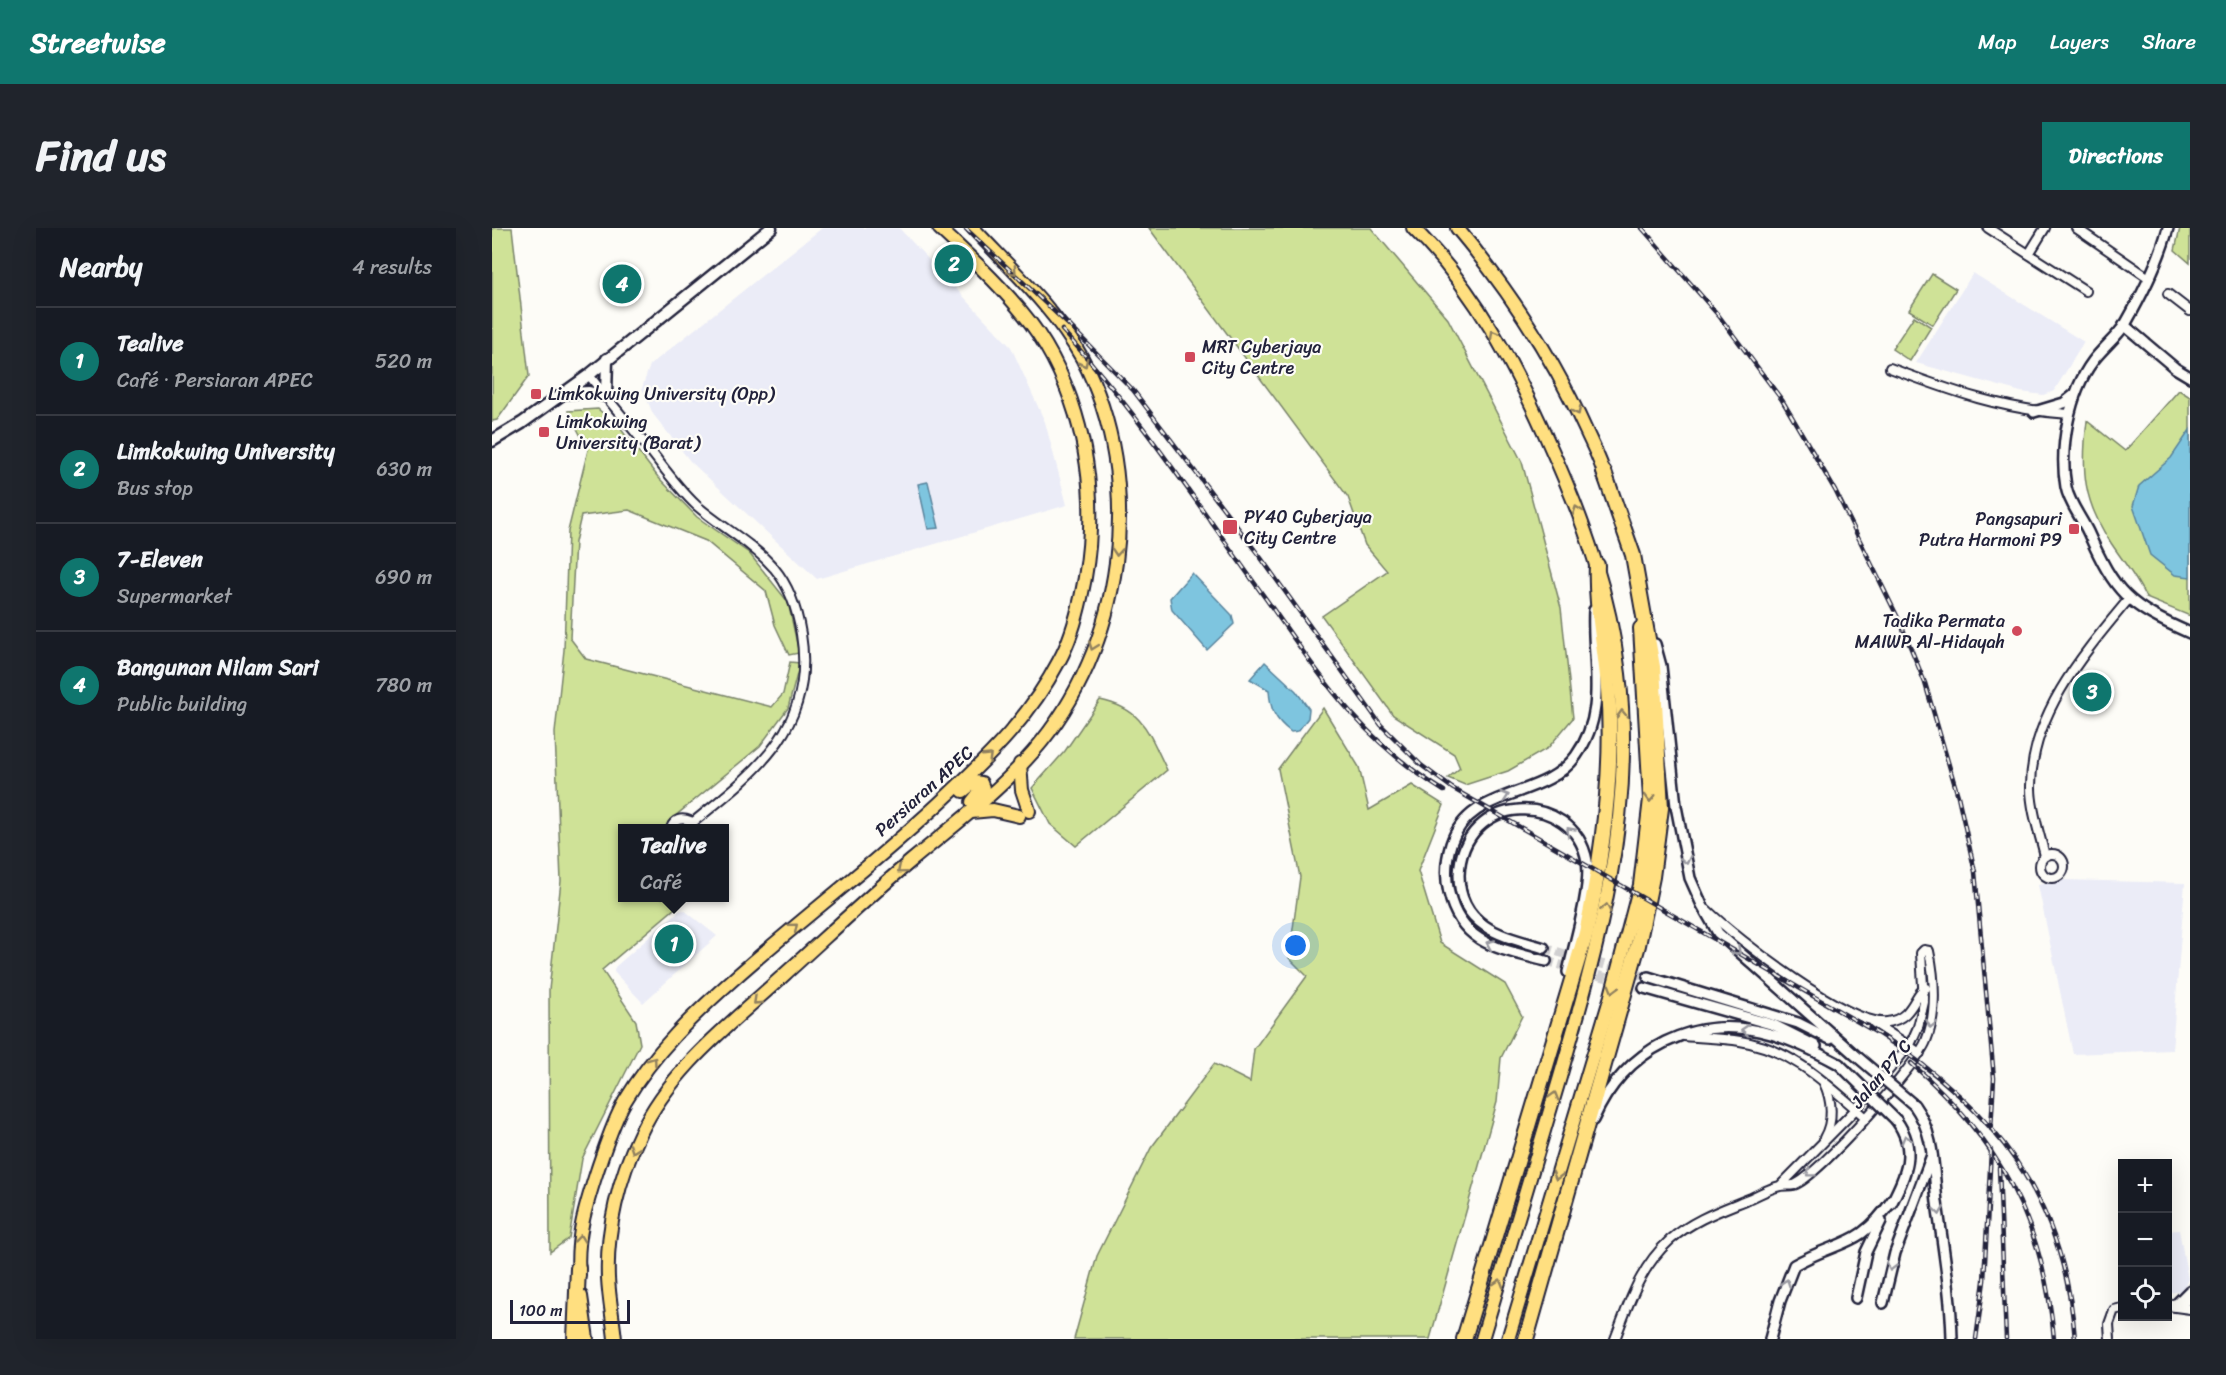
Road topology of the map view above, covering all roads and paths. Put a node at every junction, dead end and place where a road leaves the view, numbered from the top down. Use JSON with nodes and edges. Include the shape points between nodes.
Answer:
{"nodes":[{"id":1,"x":771,"y":228,"type":"edge"},
{"id":2,"x":939,"y":228,"type":"edge"},
{"id":3,"x":974,"y":228,"type":"edge"},
{"id":4,"x":1413,"y":228,"type":"edge"},
{"id":5,"x":1457,"y":228,"type":"edge"},
{"id":6,"x":1988,"y":228,"type":"edge"},
{"id":7,"x":2045,"y":228,"type":"edge"},
{"id":8,"x":2076,"y":228,"type":"edge"},
{"id":9,"x":2168,"y":228,"type":"edge"},
{"id":10,"x":2029,"y":254,"type":"junction"},
{"id":11,"x":2150,"y":278,"type":"junction"},
{"id":12,"x":2086,"y":291,"type":"dead end"},
{"id":13,"x":2169,"y":294,"type":"dead end"},
{"id":14,"x":2190,"y":311,"type":"edge"},
{"id":15,"x":2124,"y":325,"type":"junction"},
{"id":16,"x":608,"y":359,"type":"junction"},
{"id":17,"x":1890,"y":368,"type":"dead end"},
{"id":18,"x":589,"y":375,"type":"junction"},
{"id":19,"x":2190,"y":377,"type":"edge"},
{"id":20,"x":564,"y":393,"type":"junction"},
{"id":21,"x":2074,"y":395,"type":"junction"},
{"id":22,"x":606,"y":396,"type":"junction"},
{"id":23,"x":2034,"y":412,"type":"junction"},
{"id":24,"x":2069,"y":414,"type":"junction"},
{"id":25,"x":492,"y":441,"type":"edge"},
{"id":26,"x":1604,"y":472,"type":"junction"},
{"id":27,"x":1633,"y":555,"type":"junction"},
{"id":28,"x":1597,"y":565,"type":"junction"},
{"id":29,"x":1596,"y":592,"type":"junction"},
{"id":30,"x":2128,"y":600,"type":"junction"},
{"id":31,"x":2190,"y":633,"type":"edge"},
{"id":32,"x":1020,"y":764,"type":"junction"},
{"id":33,"x":971,"y":812,"type":"junction"},
{"id":34,"x":674,"y":824,"type":"edge"},
{"id":35,"x":690,"y":824,"type":"edge"},
{"id":36,"x":695,"y":824,"type":"edge"},
{"id":37,"x":908,"y":833,"type":"junction"},
{"id":38,"x":927,"y":848,"type":"junction"},
{"id":39,"x":2044,"y":856,"type":"dead end"},
{"id":40,"x":1702,"y":905,"type":"junction"},
{"id":41,"x":1544,"y":948,"type":"tunnel mouth"},
{"id":42,"x":1546,"y":961,"type":"tunnel mouth"},
{"id":43,"x":1648,"y":977,"type":"tunnel mouth"},
{"id":44,"x":1644,"y":988,"type":"tunnel mouth"},
{"id":45,"x":1924,"y":988,"type":"junction"},
{"id":46,"x":1934,"y":989,"type":"junction"},
{"id":47,"x":1859,"y":1015,"type":"junction"},
{"id":48,"x":1556,"y":1028,"type":"junction"},
{"id":49,"x":1678,"y":1036,"type":"junction"},
{"id":50,"x":1910,"y":1045,"type":"junction"},
{"id":51,"x":1920,"y":1053,"type":"junction"},
{"id":52,"x":1854,"y":1054,"type":"junction"},
{"id":53,"x":1839,"y":1064,"type":"junction"},
{"id":54,"x":1816,"y":1074,"type":"junction"},
{"id":55,"x":1856,"y":1109,"type":"junction"},
{"id":56,"x":1865,"y":1117,"type":"junction"},
{"id":57,"x":1819,"y":1147,"type":"junction"},
{"id":58,"x":1933,"y":1153,"type":"junction"},
{"id":59,"x":1779,"y":1186,"type":"junction"},
{"id":60,"x":1893,"y":1199,"type":"junction"},
{"id":61,"x":1566,"y":1201,"type":"junction"},
{"id":62,"x":578,"y":1268,"type":"junction"},
{"id":63,"x":2190,"y":1291,"type":"edge"},
{"id":64,"x":1856,"y":1298,"type":"dead end"},
{"id":65,"x":2185,"y":1301,"type":"edge"},
{"id":66,"x":1883,"y":1303,"type":"dead end"},
{"id":67,"x":2172,"y":1307,"type":"edge"},
{"id":68,"x":2118,"y":1309,"type":"edge"},
{"id":69,"x":2190,"y":1309,"type":"edge"},
{"id":70,"x":575,"y":1339,"type":"edge"},
{"id":71,"x":587,"y":1339,"type":"edge"},
{"id":72,"x":615,"y":1339,"type":"edge"},
{"id":73,"x":1464,"y":1339,"type":"edge"},
{"id":74,"x":1482,"y":1339,"type":"edge"},
{"id":75,"x":1509,"y":1339,"type":"edge"},
{"id":76,"x":1526,"y":1339,"type":"edge"},
{"id":77,"x":1615,"y":1339,"type":"edge"},
{"id":78,"x":1770,"y":1339,"type":"edge"},
{"id":79,"x":1952,"y":1339,"type":"edge"},
{"id":80,"x":2110,"y":1339,"type":"edge"}],
"edges":[{"from":1,"to":16,"type":"main road"},
{"from":37,"to":2,"type":"main road","name":"Persiaran APEC","one_way":true,"via":[[1011,734],[1038,697],[1062,657],[1083,589],[1090,539],[1092,492],[1088,461],[1058,371],[1023,313]]},
{"from":3,"to":32,"type":"main road","one_way":true,"via":[[1052,314],[1080,355],[1106,420],[1119,499],[1112,590],[1092,649],[1059,719]]},
{"from":28,"to":4,"type":"main road","one_way":true,"via":[[1572,495],[1521,380],[1477,306]]},
{"from":5,"to":26,"type":"main road","one_way":true,"via":[[1492,270],[1550,360]]},
{"from":6,"to":10,"type":"street"},
{"from":7,"to":10,"type":"street"},
{"from":8,"to":11,"type":"street"},
{"from":9,"to":11,"type":"street"},
{"from":10,"to":12,"type":"street"},
{"from":11,"to":15,"type":"street"},
{"from":13,"to":14,"type":"street"},
{"from":15,"to":19,"type":"street"},
{"from":15,"to":21,"type":"street","via":[[2094,360]]},
{"from":16,"to":18,"type":"main road"},
{"from":16,"to":22,"type":"main road"},
{"from":17,"to":23,"type":"street","via":[[1950,391]]},
{"from":18,"to":20,"type":"main road"},
{"from":18,"to":22,"type":"street"},
{"from":20,"to":22,"type":"main road"},
{"from":20,"to":25,"type":"main road"},
{"from":21,"to":23,"type":"street","via":[[2064,403]]},
{"from":21,"to":24,"type":"street"},
{"from":22,"to":36,"type":"street","via":[[697,506],[734,531],[774,568],[788,588],[798,615],[804,678],[790,722],[762,764]]},
{"from":23,"to":24,"type":"street"},
{"from":24,"to":30,"type":"street","via":[[2066,489],[2102,565]]},
{"from":26,"to":27,"type":"highway"},
{"from":26,"to":75,"type":"main road","one_way":true,"via":[[1620,528],[1642,640],[1650,799],[1645,856],[1632,924]]},
{"from":27,"to":40,"type":"street","one_way":true,"via":[[1661,666],[1683,848]]},
{"from":27,"to":61,"type":"highway","via":[[1653,667],[1661,808],[1638,945]]},
{"from":28,"to":29,"type":"highway"},
{"from":74,"to":28,"type":"main road","one_way":true,"via":[[1593,965],[1615,855],[1622,707],[1614,637]]},
{"from":42,"to":29,"type":"street","one_way":true,"via":[[1488,944],[1466,930],[1448,891],[1448,854],[1456,831],[1473,811],[1555,775],[1584,743],[1596,712]]},
{"from":29,"to":48,"type":"highway","via":[[1609,689],[1602,844],[1586,933]]},
{"from":30,"to":31,"type":"street"},
{"from":30,"to":39,"type":"street","via":[[2058,694],[2042,729],[2031,789]]},
{"from":32,"to":33,"type":"main road"},
{"from":32,"to":33,"type":"main road","via":[[1024,814]]},
{"from":33,"to":38,"type":"main road"},
{"from":34,"to":35,"type":"street","via":[[682,819]]},
{"from":37,"to":38,"type":"main road","via":[[922,827],[974,782],[981,783],[979,795]]},
{"from":62,"to":37,"type":"main road","name":"Persiaran APEC","one_way":true,"via":[[583,1220],[613,1126],[634,1087],[660,1052],[689,1018]]},
{"from":38,"to":72,"type":"main road","one_way":true,"via":[[689,1062],[654,1109],[640,1134],[612,1218],[608,1278]]},
{"from":40,"to":47,"type":"street","via":[[1749,948]]},
{"from":40,"to":52,"type":"street","one_way":true,"via":[[1718,933]]},
{"from":48,"to":41,"type":"street","one_way":true,"via":[[1588,878],[1587,861],[1570,829],[1551,816],[1514,810],[1500,813],[1482,822],[1463,850],[1459,883],[1464,903],[1477,920],[1493,931]]},
{"from":43,"to":52,"type":"street","via":[[1798,1023]]},
{"from":44,"to":53,"type":"street","via":[[1786,1030]]},
{"from":45,"to":46,"type":"street"},
{"from":45,"to":46,"type":"street","name":"Jalan P7 C","via":[[1921,953],[1928,950]]},
{"from":45,"to":47,"type":"street","via":[[1911,1009],[1895,1019],[1879,1022]]},
{"from":45,"to":50,"type":"street","name":"Jalan P7 C","via":[[1922,1015]]},
{"from":46,"to":51,"type":"street","name":"Jalan P7 C","one_way":true,"via":[[1929,1032]]},
{"from":47,"to":50,"type":"street"},
{"from":48,"to":73,"type":"highway"},
{"from":53,"to":49,"type":"street","one_way":true,"via":[[1806,1046],[1769,1033],[1712,1029]]},
{"from":49,"to":54,"type":"street","via":[[1760,1046],[1789,1057]]},
{"from":49,"to":61,"type":"street","via":[[1631,1063],[1608,1090],[1594,1118]]},
{"from":50,"to":51,"type":"street"},
{"from":50,"to":55,"type":"street","name":"Jalan P7 C"},
{"from":51,"to":56,"type":"street","name":"Jalan P7 C"},
{"from":52,"to":58,"type":"street","bridge":true,"via":[[1914,1105],[1922,1116]]},
{"from":60,"to":53,"type":"street","one_way":true,"bridge":true,"via":[[1909,1157],[1904,1130]]},
{"from":54,"to":55,"type":"street"},
{"from":54,"to":57,"type":"street","via":[[1828,1092],[1831,1113]]},
{"from":55,"to":56,"type":"street"},
{"from":55,"to":57,"type":"street","name":"Jalan P7 C"},
{"from":56,"to":59,"type":"street","name":"Jalan P7 C","one_way":true,"via":[[1819,1166],[1794,1185]]},
{"from":57,"to":59,"type":"street","name":"Jalan P7 C"},
{"from":58,"to":66,"type":"street","one_way":true,"via":[[1895,1253]]},
{"from":58,"to":79,"type":"street","one_way":true,"via":[[1951,1290]]},
{"from":59,"to":77,"type":"street","name":"Jalan P7 C","via":[[1707,1215],[1669,1242],[1651,1260],[1635,1287]]},
{"from":60,"to":64,"type":"street","via":[[1866,1252]]},
{"from":78,"to":60,"type":"street","one_way":true,"via":[[1779,1301],[1794,1265],[1849,1243],[1881,1217]]},
{"from":61,"to":76,"type":"highway"},
{"from":62,"to":70,"type":"highway"},
{"from":62,"to":71,"type":"main road","name":"Persiaran APEC"},
{"from":63,"to":65,"type":"main road"},
{"from":67,"to":69,"type":"street"},
{"from":68,"to":80,"type":"street","via":[[2111,1317]]}]}
